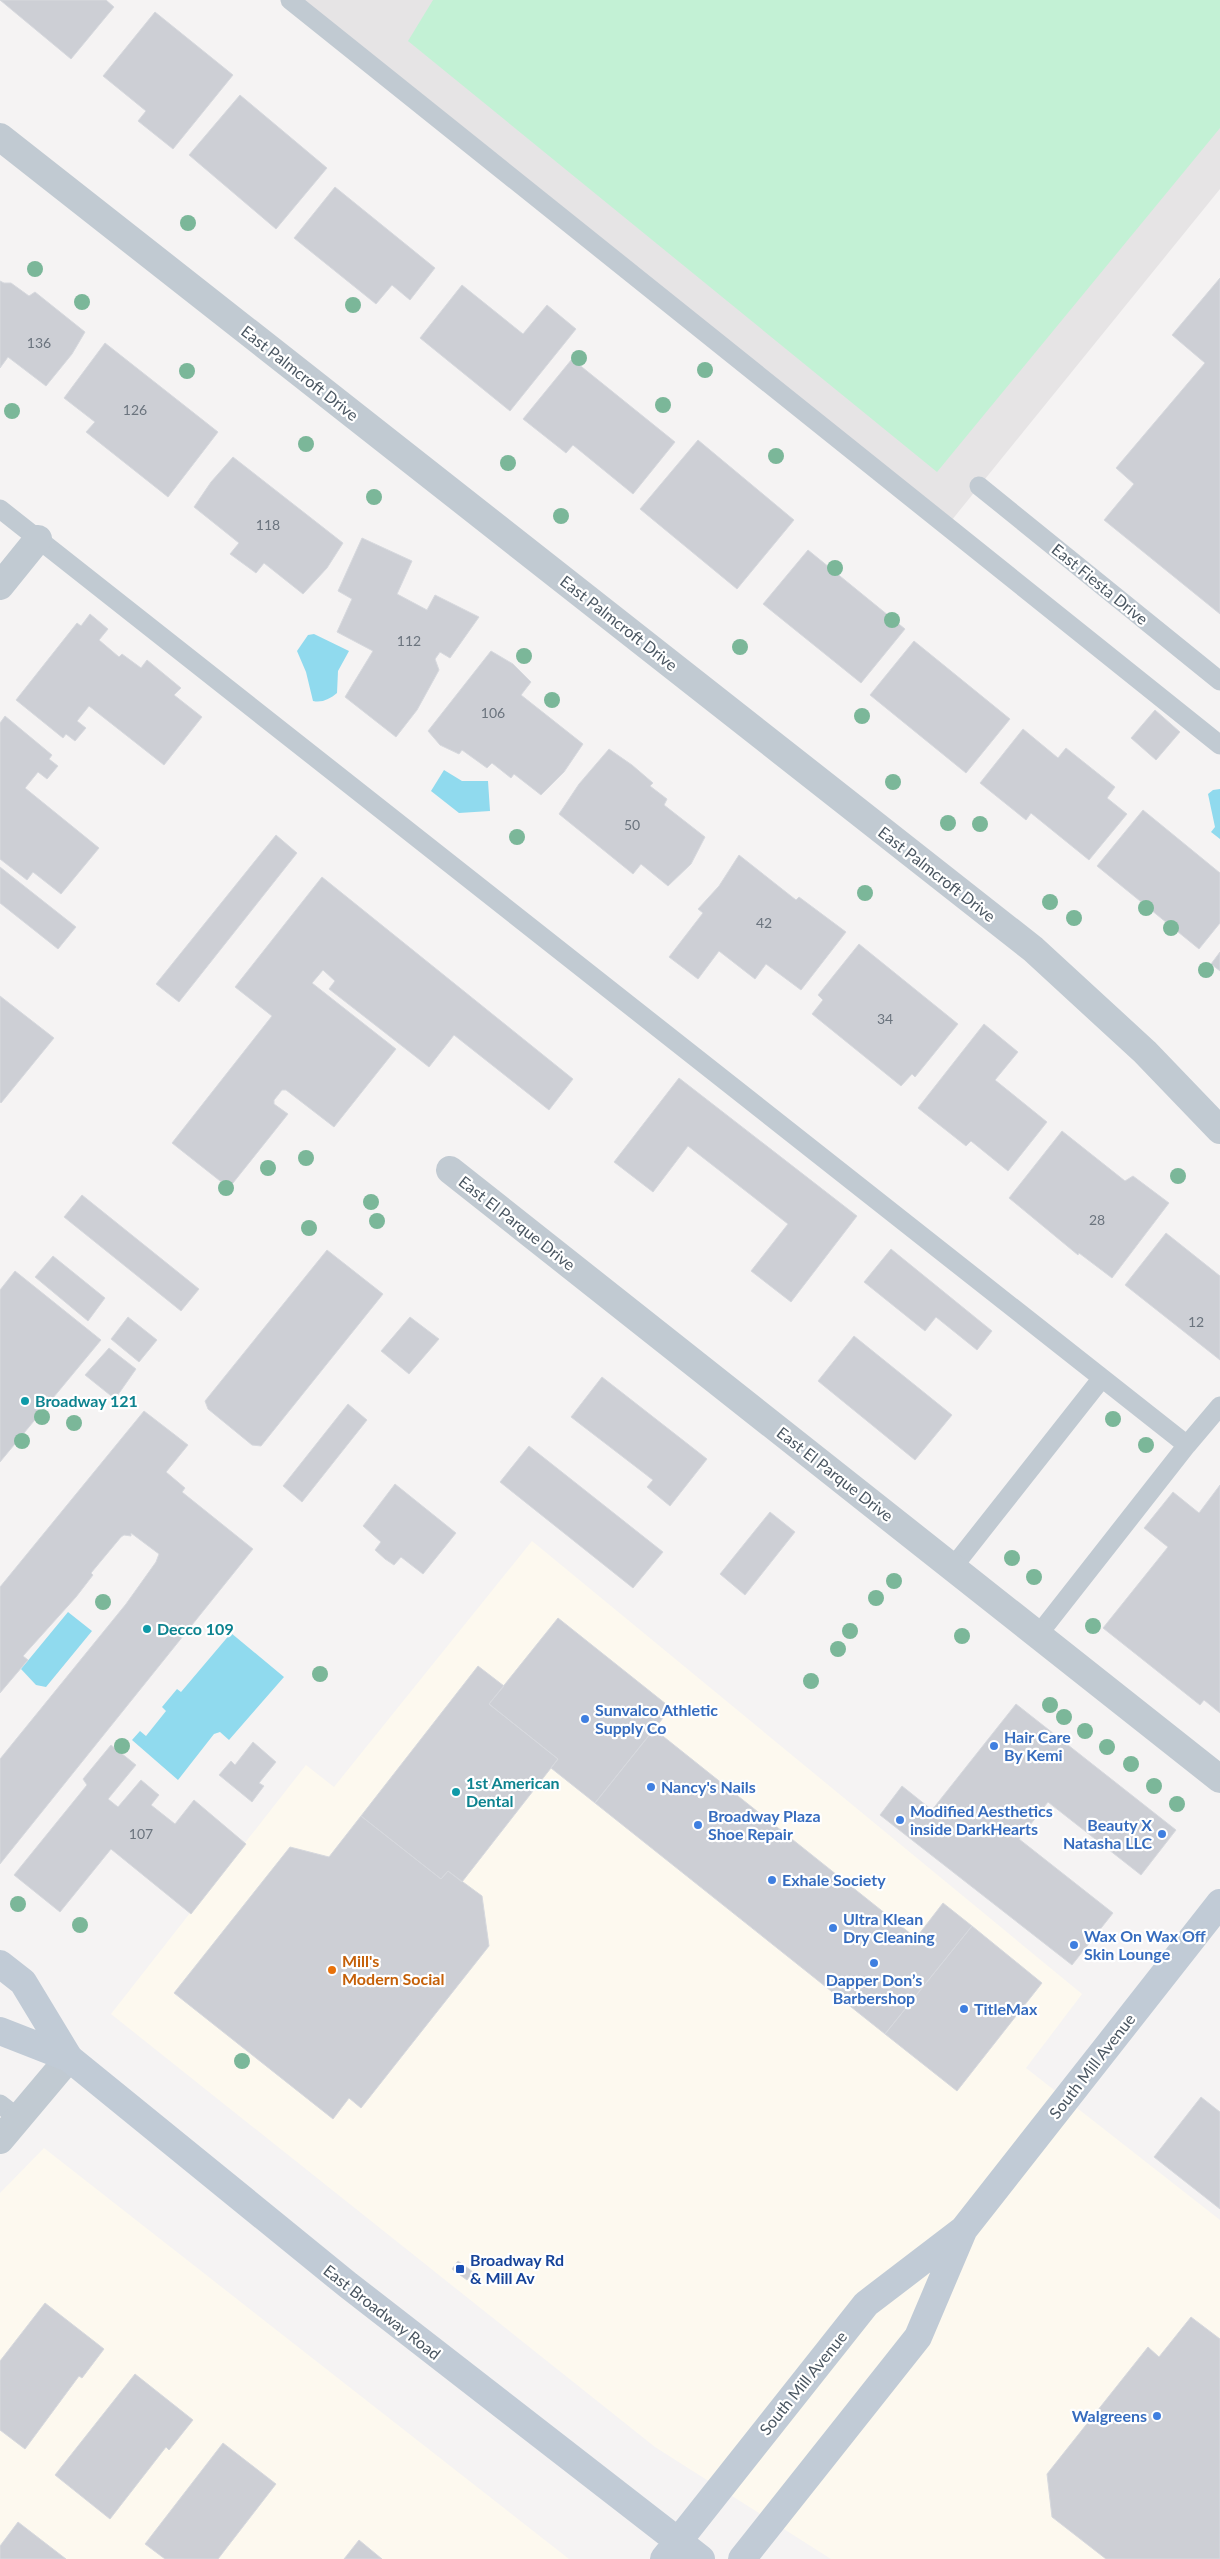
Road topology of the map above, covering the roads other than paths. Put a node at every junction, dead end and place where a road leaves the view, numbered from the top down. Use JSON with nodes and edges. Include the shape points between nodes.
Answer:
{"nodes":[{"id":1,"x":290,"y":0,"type":"edge"},
{"id":2,"x":0,"y":137,"type":"edge"},
{"id":3,"x":979,"y":486,"type":"dead end"},
{"id":4,"x":0,"y":509,"type":"edge"},
{"id":5,"x":38,"y":539,"type":"junction"},
{"id":6,"x":0,"y":586,"type":"edge"},
{"id":7,"x":1220,"y":681,"type":"edge"},
{"id":8,"x":1220,"y":745,"type":"edge"},
{"id":9,"x":1220,"y":1130,"type":"edge"},
{"id":10,"x":450,"y":1170,"type":"dead end"},
{"id":11,"x":1102,"y":1378,"type":"junction"},
{"id":12,"x":1220,"y":1406,"type":"edge"},
{"id":13,"x":1187,"y":1445,"type":"junction"},
{"id":14,"x":953,"y":1567,"type":"junction"},
{"id":15,"x":1038,"y":1635,"type":"junction"},
{"id":16,"x":1220,"y":1779,"type":"edge"},
{"id":17,"x":1220,"y":1903,"type":"edge"},
{"id":18,"x":0,"y":1964,"type":"edge"},
{"id":19,"x":0,"y":2032,"type":"edge"},
{"id":20,"x":69,"y":2058,"type":"junction"},
{"id":21,"x":9,"y":2111,"type":"edge"},
{"id":22,"x":0,"y":2140,"type":"edge"},
{"id":23,"x":964,"y":2228,"type":"junction"},
{"id":24,"x":671,"y":2550,"type":"edge"},
{"id":25,"x":701,"y":2559,"type":"edge"},
{"id":26,"x":742,"y":2559,"type":"edge"}],
"edges":[{"from":1,"to":8,"type":"lane"},
{"from":2,"to":9,"type":"street","name":"East Palmcroft Drive","via":[[1033,949],[1145,1052]]},
{"from":3,"to":7,"type":"lane","name":"East Fiesta Drive"},
{"from":4,"to":5,"type":"lane"},
{"from":5,"to":6,"type":"street"},
{"from":5,"to":11,"type":"lane"},
{"from":10,"to":14,"type":"street","name":"East El Parque Drive"},
{"from":11,"to":13,"type":"lane"},
{"from":11,"to":14,"type":"lane"},
{"from":12,"to":13,"type":"lane"},
{"from":13,"to":15,"type":"lane"},
{"from":14,"to":15,"type":"street","name":"East El Parque Drive"},
{"from":15,"to":16,"type":"street","name":"East El Parque Drive"},
{"from":17,"to":23,"type":"main road","name":"South Mill Avenue"},
{"from":18,"to":20,"type":"main road","name":"East Broadway Road","via":[[23,1982]]},
{"from":19,"to":20,"type":"main road","name":"East Broadway Road"},
{"from":20,"to":21,"type":"street"},
{"from":20,"to":24,"type":"main road","name":"East Broadway Road"},
{"from":21,"to":22,"type":"street"},
{"from":23,"to":24,"type":"main road","name":"South Mill Avenue","via":[[866,2304]]},
{"from":23,"to":26,"type":"main road","name":"South Mill Avenue","via":[[918,2337]]},
{"from":24,"to":25,"type":"main road","name":"East Broadway Road"}]}
